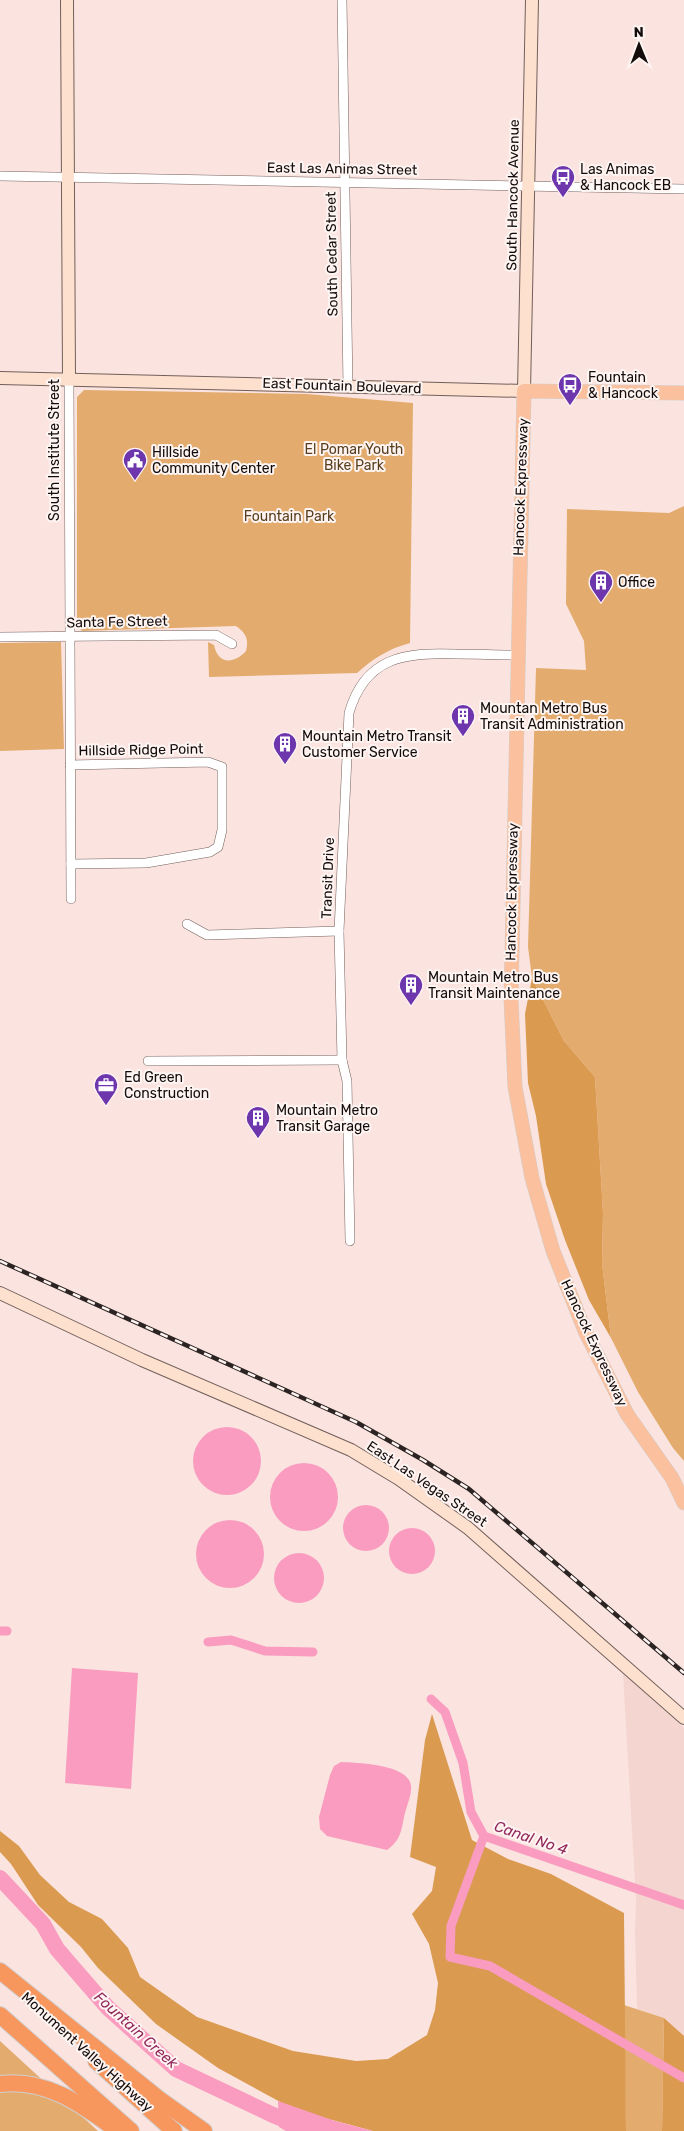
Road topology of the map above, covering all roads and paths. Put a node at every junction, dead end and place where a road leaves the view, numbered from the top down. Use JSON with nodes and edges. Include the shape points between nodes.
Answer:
{"nodes":[{"id":1,"x":66,"y":0,"type":"edge"},
{"id":2,"x":342,"y":0,"type":"edge"},
{"id":3,"x":532,"y":0,"type":"edge"},
{"id":4,"x":0,"y":176,"type":"edge"},
{"id":5,"x":68,"y":177,"type":"junction"},
{"id":6,"x":344,"y":183,"type":"junction"},
{"id":7,"x":528,"y":187,"type":"junction"},
{"id":8,"x":684,"y":189,"type":"edge"},
{"id":9,"x":0,"y":378,"type":"edge"},
{"id":10,"x":69,"y":379,"type":"junction"},
{"id":11,"x":348,"y":387,"type":"junction"},
{"id":12,"x":524,"y":391,"type":"junction"},
{"id":13,"x":684,"y":393,"type":"edge"},
{"id":14,"x":0,"y":637,"type":"edge"},
{"id":15,"x":69,"y":637,"type":"junction"},
{"id":16,"x":232,"y":644,"type":"dead end"},
{"id":17,"x":518,"y":655,"type":"junction"},
{"id":18,"x":70,"y":765,"type":"junction"},
{"id":19,"x":71,"y":864,"type":"junction"},
{"id":20,"x":71,"y":899,"type":"dead end"},
{"id":21,"x":187,"y":924,"type":"dead end"},
{"id":22,"x":339,"y":931,"type":"junction"},
{"id":23,"x":342,"y":1060,"type":"junction"},
{"id":24,"x":148,"y":1061,"type":"dead end"},
{"id":25,"x":350,"y":1241,"type":"dead end"},
{"id":26,"x":0,"y":1293,"type":"edge"},
{"id":27,"x":678,"y":1481,"type":"edge"},
{"id":28,"x":684,"y":1503,"type":"edge"},
{"id":29,"x":684,"y":1718,"type":"edge"},
{"id":30,"x":0,"y":1972,"type":"edge"},
{"id":31,"x":0,"y":2015,"type":"edge"},
{"id":32,"x":0,"y":2084,"type":"edge"},
{"id":33,"x":118,"y":2131,"type":"edge"},
{"id":34,"x":131,"y":2131,"type":"edge"},
{"id":35,"x":174,"y":2131,"type":"edge"},
{"id":36,"x":204,"y":2131,"type":"edge"}],
"edges":[{"from":1,"to":5,"type":"street","name":"South Institute Street"},
{"from":2,"to":6,"type":"street","name":"South Cedar Street"},
{"from":3,"to":7,"type":"street","name":"South Hancock Avenue"},
{"from":4,"to":5,"type":"street","name":"East Las Animas Street"},
{"from":5,"to":6,"type":"street","name":"East Las Animas Street"},
{"from":5,"to":10,"type":"street","name":"South Institute Street"},
{"from":6,"to":7,"type":"street","name":"East Las Animas Street"},
{"from":6,"to":11,"type":"street","name":"South Cedar Street"},
{"from":7,"to":8,"type":"street","name":"East Las Animas Street"},
{"from":7,"to":12,"type":"street","name":"South Hancock Avenue"},
{"from":9,"to":10,"type":"street","name":"East Fountain Boulevard"},
{"from":10,"to":11,"type":"street","name":"East Fountain Boulevard"},
{"from":10,"to":15,"type":"street","name":"South Institute Street"},
{"from":11,"to":12,"type":"street","name":"East Fountain Boulevard"},
{"from":12,"to":13,"type":"main road","name":"East Fountain Boulevard"},
{"from":12,"to":17,"type":"main road","name":"Hancock Expressway"},
{"from":14,"to":15,"type":"street","name":"Santa Fe Street"},
{"from":15,"to":16,"type":"street","name":"Santa Fe Street","via":[[216,635]]},
{"from":15,"to":18,"type":"street","name":"South Institute Street"},
{"from":17,"to":22,"type":"street","name":"Transit Drive","via":[[411,654],[381,666],[360,686],[351,705],[347,728]]},
{"from":17,"to":27,"type":"main road","name":"Hancock Expressway","via":[[511,999],[515,1087],[532,1178],[552,1252],[585,1331],[627,1414]]},
{"from":18,"to":19,"type":"street","name":"South Institute Street"},
{"from":18,"to":19,"type":"street","name":"Hillside Ridge Point","via":[[208,762],[222,767],[222,830],[218,846],[210,852],[146,863]]},
{"from":19,"to":20,"type":"street","name":"South Institute Street"},
{"from":21,"to":22,"type":"street","via":[[206,935]]},
{"from":22,"to":23,"type":"street","name":"Transit Drive"},
{"from":23,"to":24,"type":"street"},
{"from":23,"to":25,"type":"street","name":"Transit Drive","via":[[347,1081]]},
{"from":26,"to":29,"type":"street","name":"East Las Vegas Street","via":[[142,1360],[351,1450],[399,1479],[468,1528]]},
{"from":27,"to":28,"type":"main road","name":"Hancock Expressway"},
{"from":30,"to":35,"type":"highway","name":"Monument Valley Highway"},
{"from":30,"to":36,"type":"highway","via":[[158,2099]]},
{"from":31,"to":34,"type":"highway","name":"Monument Valley Highway"},
{"from":32,"to":33,"type":"highway","via":[[25,2083],[51,2090],[75,2100]]}]}
